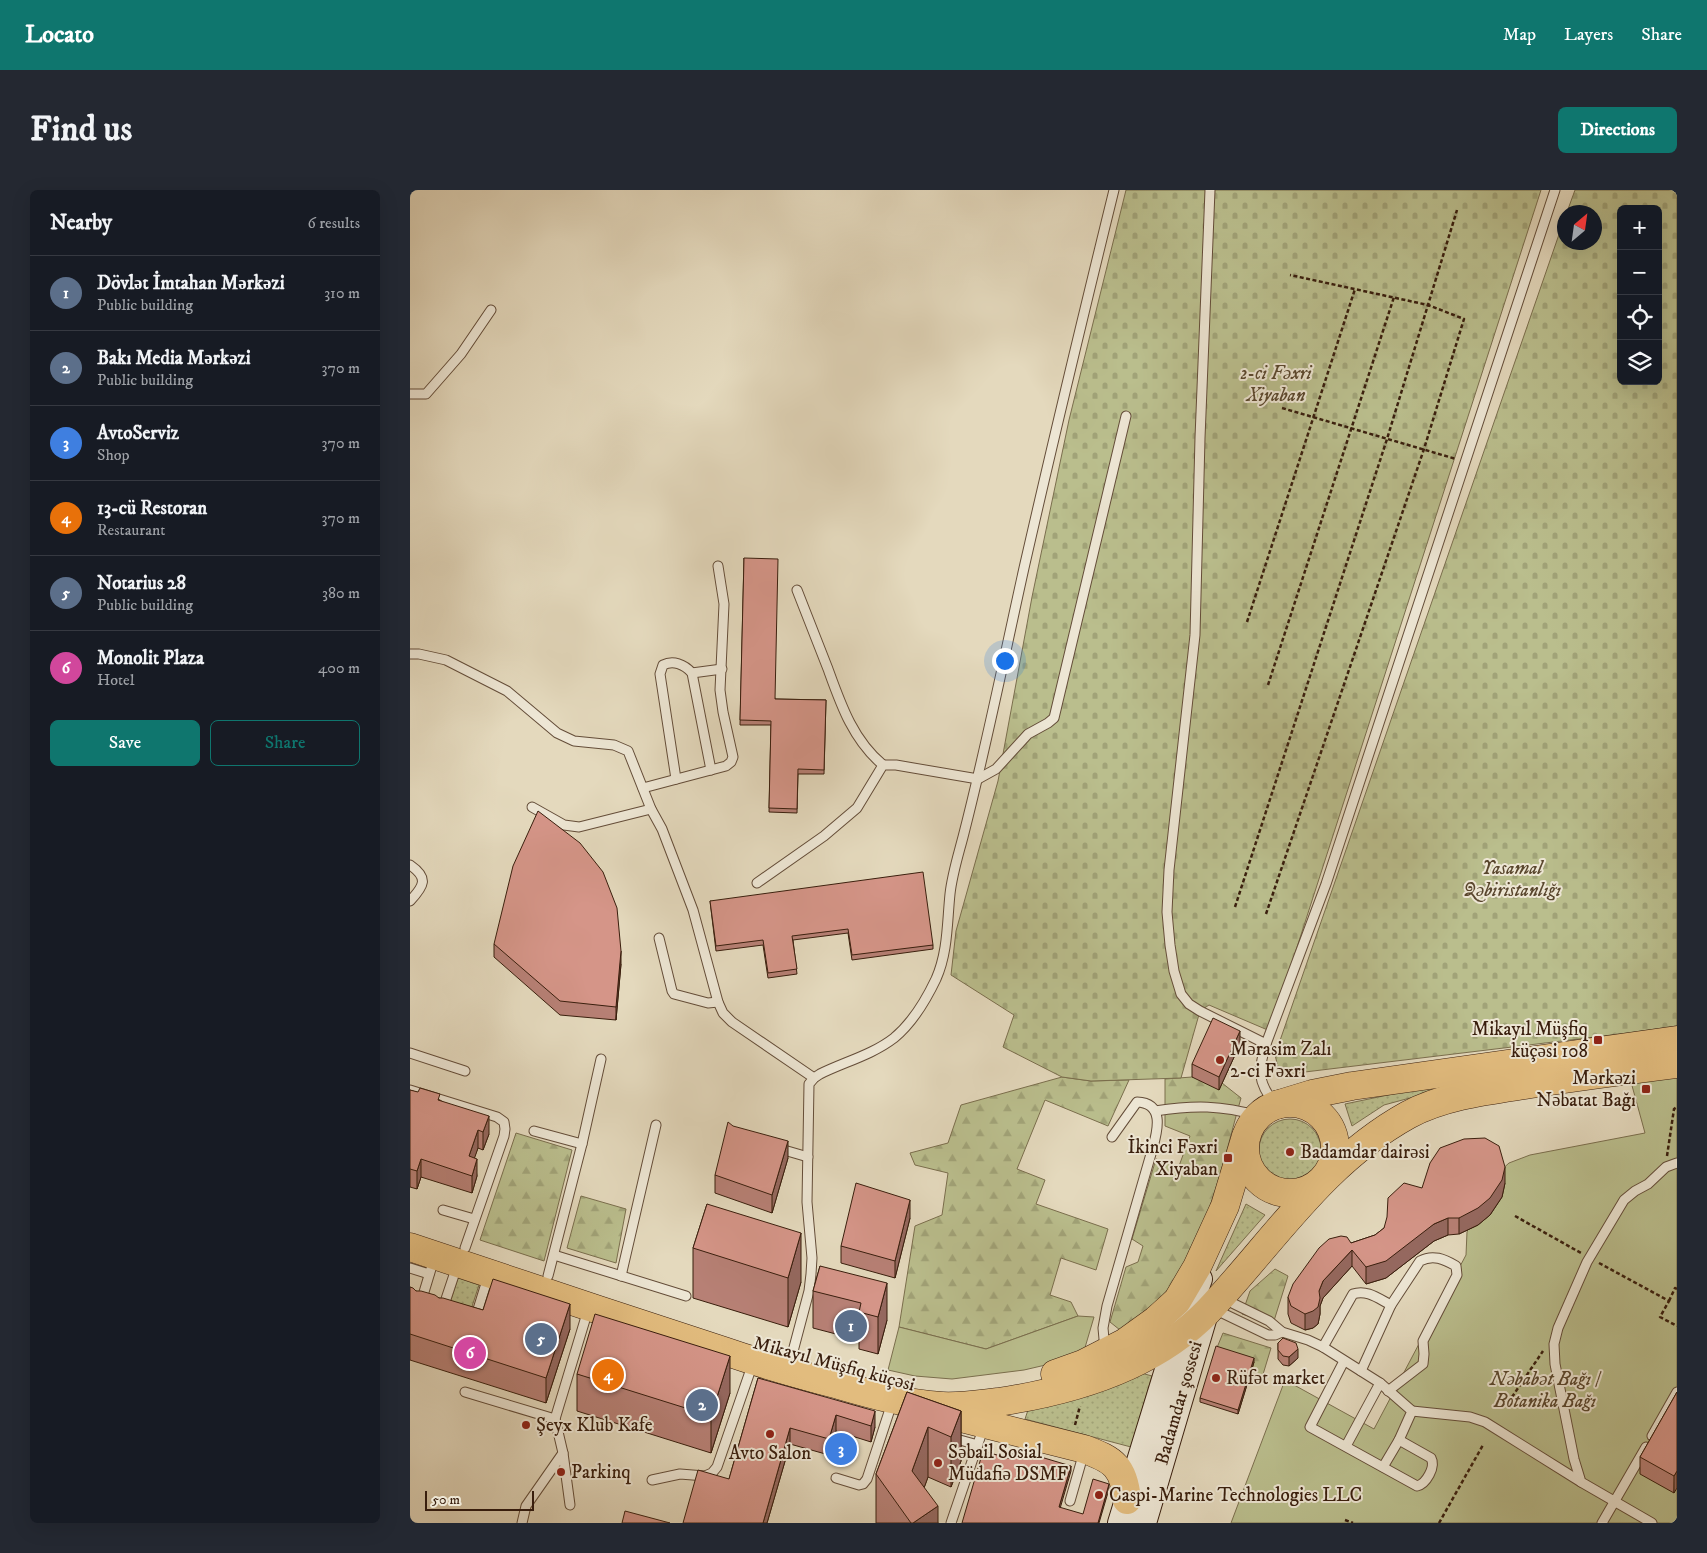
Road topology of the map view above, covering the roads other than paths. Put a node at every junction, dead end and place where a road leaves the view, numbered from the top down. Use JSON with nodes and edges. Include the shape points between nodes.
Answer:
{"nodes":[{"id":1,"x":1114,"y":190,"type":"edge"},
{"id":2,"x":1210,"y":190,"type":"edge"},
{"id":3,"x":1555,"y":190,"type":"edge"},
{"id":4,"x":491,"y":310,"type":"dead end"},
{"id":5,"x":410,"y":394,"type":"edge"},
{"id":6,"x":1126,"y":416,"type":"dead end"},
{"id":7,"x":718,"y":566,"type":"dead end"},
{"id":8,"x":797,"y":590,"type":"dead end"},
{"id":9,"x":410,"y":654,"type":"edge"},
{"id":10,"x":722,"y":669,"type":"junction"},
{"id":11,"x":692,"y":673,"type":"junction"},
{"id":12,"x":883,"y":765,"type":"junction"},
{"id":13,"x":711,"y":770,"type":"junction"},
{"id":14,"x":676,"y":779,"type":"junction"},
{"id":15,"x":978,"y":779,"type":"junction"},
{"id":16,"x":643,"y":788,"type":"junction"},
{"id":17,"x":532,"y":808,"type":"dead end"},
{"id":18,"x":652,"y":809,"type":"junction"},
{"id":19,"x":410,"y":865,"type":"edge"},
{"id":20,"x":757,"y":883,"type":"dead end"},
{"id":21,"x":410,"y":901,"type":"edge"},
{"id":22,"x":659,"y":938,"type":"dead end"},
{"id":23,"x":718,"y":1002,"type":"junction"},
{"id":24,"x":1677,"y":1040,"type":"edge"},
{"id":25,"x":1266,"y":1044,"type":"junction"},
{"id":26,"x":410,"y":1053,"type":"edge"},
{"id":27,"x":601,"y":1058,"type":"dead end"},
{"id":28,"x":1677,"y":1064,"type":"edge"},
{"id":29,"x":465,"y":1071,"type":"dead end"},
{"id":30,"x":814,"y":1078,"type":"junction"},
{"id":31,"x":410,"y":1090,"type":"edge"},
{"id":32,"x":1155,"y":1111,"type":"junction"},
{"id":33,"x":1260,"y":1119,"type":"junction"},
{"id":34,"x":656,"y":1125,"type":"dead end"},
{"id":35,"x":534,"y":1131,"type":"dead end"},
{"id":36,"x":1112,"y":1137,"type":"dead end"},
{"id":37,"x":582,"y":1144,"type":"junction"},
{"id":38,"x":771,"y":1147,"type":"edge"},
{"id":39,"x":808,"y":1157,"type":"junction"},
{"id":40,"x":1677,"y":1163,"type":"edge"},
{"id":41,"x":1322,"y":1180,"type":"junction"},
{"id":42,"x":1225,"y":1206,"type":"junction"},
{"id":43,"x":443,"y":1210,"type":"dead end"},
{"id":44,"x":474,"y":1219,"type":"junction"},
{"id":45,"x":410,"y":1230,"type":"edge"},
{"id":46,"x":439,"y":1258,"type":"edge"},
{"id":47,"x":551,"y":1266,"type":"junction"},
{"id":48,"x":410,"y":1268,"type":"edge"},
{"id":49,"x":489,"y":1274,"type":"junction"},
{"id":50,"x":621,"y":1276,"type":"junction"},
{"id":51,"x":686,"y":1296,"type":"dead end"},
{"id":52,"x":1212,"y":1306,"type":"junction"},
{"id":53,"x":1391,"y":1306,"type":"junction"},
{"id":54,"x":589,"y":1308,"type":"junction"},
{"id":55,"x":418,"y":1311,"type":"edge"},
{"id":56,"x":440,"y":1318,"type":"edge"},
{"id":57,"x":473,"y":1326,"type":"edge"},
{"id":58,"x":1282,"y":1332,"type":"junction"},
{"id":59,"x":1179,"y":1335,"type":"junction"},
{"id":60,"x":1323,"y":1347,"type":"junction"},
{"id":61,"x":1106,"y":1353,"type":"junction"},
{"id":62,"x":792,"y":1355,"type":"junction"},
{"id":63,"x":1344,"y":1360,"type":"junction"},
{"id":64,"x":754,"y":1361,"type":"junction"},
{"id":65,"x":1361,"y":1372,"type":"junction"},
{"id":66,"x":1380,"y":1383,"type":"junction"},
{"id":67,"x":1388,"y":1391,"type":"junction"},
{"id":68,"x":464,"y":1392,"type":"dead end"},
{"id":69,"x":1677,"y":1392,"type":"edge"},
{"id":70,"x":893,"y":1400,"type":"junction"},
{"id":71,"x":1412,"y":1411,"type":"junction"},
{"id":72,"x":555,"y":1419,"type":"junction"},
{"id":73,"x":941,"y":1435,"type":"edge"},
{"id":74,"x":981,"y":1435,"type":"junction"},
{"id":75,"x":1399,"y":1440,"type":"junction"},
{"id":76,"x":1346,"y":1446,"type":"junction"},
{"id":77,"x":1084,"y":1449,"type":"junction"},
{"id":78,"x":562,"y":1453,"type":"junction"},
{"id":79,"x":1384,"y":1467,"type":"junction"},
{"id":80,"x":836,"y":1478,"type":"dead end"},
{"id":81,"x":652,"y":1480,"type":"dead end"},
{"id":82,"x":1581,"y":1482,"type":"junction"},
{"id":83,"x":1070,"y":1501,"type":"dead end"},
{"id":84,"x":1615,"y":1501,"type":"junction"},
{"id":85,"x":570,"y":1505,"type":"dead end"},
{"id":86,"x":1123,"y":1512,"type":"edge"},
{"id":87,"x":522,"y":1523,"type":"edge"},
{"id":88,"x":951,"y":1523,"type":"edge"},
{"id":89,"x":1144,"y":1523,"type":"edge"},
{"id":90,"x":1602,"y":1523,"type":"edge"},
{"id":91,"x":1652,"y":1523,"type":"edge"}],
"edges":[{"from":1,"to":15,"type":"lane"},
{"from":2,"to":25,"type":"lane","via":[[1195,635],[1167,912],[1174,972],[1181,994],[1200,1011]]},
{"from":3,"to":25,"type":"lane","via":[[1326,884]]},
{"from":4,"to":5,"type":"lane","via":[[461,354],[426,394]]},
{"from":6,"to":15,"type":"lane","via":[[1054,718],[1028,734],[996,770]]},
{"from":7,"to":10,"type":"lane","via":[[724,604]]},
{"from":8,"to":12,"type":"lane","via":[[848,721],[860,741]]},
{"from":9,"to":16,"type":"lane","via":[[446,660],[507,691],[557,733],[574,741],[622,747],[628,751]]},
{"from":10,"to":11,"type":"lane"},
{"from":10,"to":13,"type":"lane","via":[[720,690],[733,757],[726,766]]},
{"from":11,"to":13,"type":"lane"},
{"from":11,"to":14,"type":"lane","via":[[671,662],[663,665],[661,670]]},
{"from":12,"to":15,"type":"lane"},
{"from":12,"to":20,"type":"lane","via":[[857,808],[824,836]]},
{"from":13,"to":14,"type":"lane"},
{"from":14,"to":16,"type":"lane"},
{"from":15,"to":30,"type":"lane","via":[[955,864],[944,956],[924,1000],[895,1037]]},
{"from":16,"to":18,"type":"lane"},
{"from":17,"to":18,"type":"lane","via":[[564,825],[579,827]]},
{"from":18,"to":23,"type":"lane","via":[[694,910]]},
{"from":19,"to":21,"type":"lane","via":[[419,872],[423,884]]},
{"from":22,"to":23,"type":"lane","via":[[674,994],[708,1004]]},
{"from":23,"to":30,"type":"lane","via":[[732,1022]]},
{"from":24,"to":33,"type":"main road","via":[[1352,1086],[1312,1094]]},
{"from":25,"to":33,"type":"lane","via":[[1259,1075],[1268,1095]]},
{"from":26,"to":29,"type":"lane"},
{"from":27,"to":37,"type":"lane"},
{"from":28,"to":41,"type":"main road","via":[[1485,1091],[1425,1107],[1359,1148]]},
{"from":30,"to":39,"type":"lane","via":[[808,1089]]},
{"from":31,"to":44,"type":"lane","via":[[504,1122],[504,1136]]},
{"from":32,"to":33,"type":"lane","via":[[1187,1106],[1207,1107],[1240,1110]]},
{"from":32,"to":36,"type":"lane","via":[[1143,1102],[1137,1102]]},
{"from":32,"to":61,"type":"lane","via":[[1158,1130],[1107,1306],[1103,1328]]},
{"from":33,"to":41,"type":"main road","via":[[1291,1103],[1306,1106],[1319,1114],[1334,1139],[1335,1154]]},
{"from":33,"to":41,"type":"main road","via":[[1244,1150],[1255,1178],[1267,1187],[1296,1193],[1310,1189]]},
{"from":33,"to":42,"type":"main road","name":"Mikayıl Müşfiq küçəsi"},
{"from":34,"to":50,"type":"lane"},
{"from":35,"to":37,"type":"lane"},
{"from":37,"to":47,"type":"lane"},
{"from":38,"to":39,"type":"lane"},
{"from":39,"to":62,"type":"lane","via":[[807,1202],[812,1274]]},
{"from":40,"to":82,"type":"lane","via":[[1666,1167],[1624,1200],[1590,1258],[1558,1328],[1554,1364]]},
{"from":41,"to":52,"type":"main road","name":"Mikayıl Müşfiq küçəsi"},
{"from":42,"to":59,"type":"main road","name":"Badamdar şossesi"},
{"from":42,"to":61,"type":"main road","name":"Mikayıl Müşfiq küçəsi","via":[[1197,1267],[1177,1301],[1156,1320]]},
{"from":43,"to":44,"type":"lane"},
{"from":44,"to":46,"type":"lane"},
{"from":45,"to":46,"type":"main road","name":"Mikayıl Müşfiq küçəsi"},
{"from":46,"to":47,"type":"main road","name":"Mikayıl Müşfiq küçəsi"},
{"from":46,"to":48,"type":"lane"},
{"from":46,"to":49,"type":"main road","name":"Mikayıl Müşfiq küçəsi"},
{"from":46,"to":55,"type":"lane"},
{"from":46,"to":56,"type":"lane"},
{"from":47,"to":50,"type":"lane"},
{"from":47,"to":62,"type":"main road","name":"Mikayıl Müşfiq küçəsi"},
{"from":49,"to":54,"type":"main road","name":"Mikayıl Müşfiq küçəsi"},
{"from":49,"to":57,"type":"lane"},
{"from":50,"to":51,"type":"lane"},
{"from":52,"to":58,"type":"lane","via":[[1269,1321]]},
{"from":52,"to":58,"type":"lane","via":[[1268,1334]]},
{"from":52,"to":59,"type":"main road","name":"Mikayıl Müşfiq küçəsi"},
{"from":52,"to":89,"type":"main road","name":"Badamdar şossesi"},
{"from":53,"to":60,"type":"lane","via":[[1372,1294],[1353,1294]]},
{"from":53,"to":65,"type":"lane"},
{"from":53,"to":67,"type":"lane","via":[[1420,1261],[1441,1258],[1456,1266],[1457,1275],[1423,1341],[1423,1364]]},
{"from":54,"to":64,"type":"main road","name":"Mikayıl Müşfiq küçəsi"},
{"from":54,"to":72,"type":"lane"},
{"from":58,"to":60,"type":"lane"},
{"from":59,"to":70,"type":"main road","name":"Mikayıl Müşfiq küçəsi","via":[[1110,1373],[1030,1397],[958,1406]]},
{"from":59,"to":86,"type":"main road","name":"Badamdar şossesi"},
{"from":60,"to":63,"type":"lane"},
{"from":61,"to":62,"type":"main road","name":"Mikayıl Müşfiq küçəsi","via":[[1056,1374],[1034,1379],[943,1390],[885,1381]]},
{"from":63,"to":65,"type":"lane"},
{"from":63,"to":76,"type":"lane","via":[[1310,1427]]},
{"from":64,"to":70,"type":"main road","name":"Mikayıl Müşfiq küçəsi"},
{"from":64,"to":81,"type":"lane","via":[[712,1474],[680,1474]]},
{"from":65,"to":66,"type":"lane"},
{"from":66,"to":67,"type":"lane"},
{"from":66,"to":76,"type":"lane"},
{"from":67,"to":71,"type":"lane"},
{"from":68,"to":72,"type":"lane"},
{"from":69,"to":84,"type":"lane"},
{"from":70,"to":74,"type":"main road"},
{"from":70,"to":80,"type":"lane","via":[[867,1479],[860,1484]]},
{"from":71,"to":75,"type":"lane"},
{"from":71,"to":82,"type":"lane","via":[[1470,1417],[1485,1422]]},
{"from":72,"to":78,"type":"lane"},
{"from":73,"to":74,"type":"lane"},
{"from":74,"to":77,"type":"main road"},
{"from":74,"to":88,"type":"lane"},
{"from":75,"to":79,"type":"lane"},
{"from":75,"to":79,"type":"lane","via":[[1433,1461],[1424,1483],[1417,1486]]},
{"from":76,"to":79,"type":"lane"},
{"from":77,"to":83,"type":"lane"},
{"from":77,"to":86,"type":"main road","via":[[1118,1467],[1124,1482]]},
{"from":78,"to":85,"type":"lane"},
{"from":78,"to":87,"type":"lane","via":[[526,1506]]},
{"from":82,"to":84,"type":"lane"},
{"from":84,"to":90,"type":"lane"},
{"from":84,"to":91,"type":"lane"}]}
